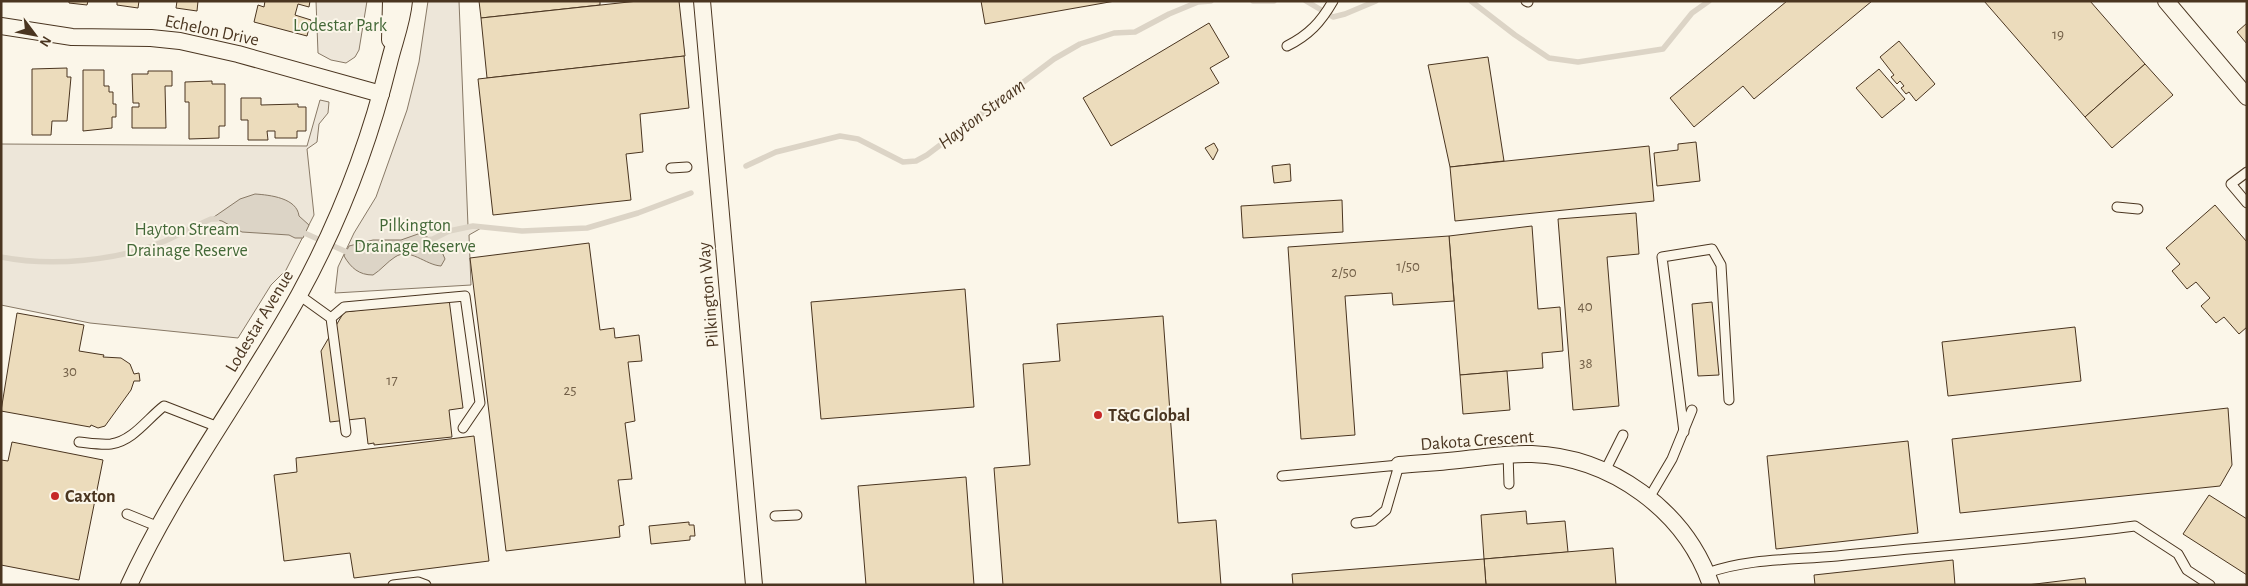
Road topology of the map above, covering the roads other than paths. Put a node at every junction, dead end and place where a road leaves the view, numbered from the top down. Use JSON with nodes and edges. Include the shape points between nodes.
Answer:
{"nodes":[{"id":1,"x":391,"y":1,"type":"edge"},
{"id":2,"x":404,"y":1,"type":"edge"},
{"id":3,"x":702,"y":1,"type":"edge"},
{"id":4,"x":2166,"y":1,"type":"edge"},
{"id":5,"x":1332,"y":3,"type":"edge"},
{"id":6,"x":1,"y":26,"type":"edge"},
{"id":7,"x":1287,"y":46,"type":"dead end"},
{"id":8,"x":389,"y":62,"type":"junction"},
{"id":9,"x":381,"y":94,"type":"junction"},
{"id":10,"x":2247,"y":97,"type":"edge"},
{"id":11,"x":687,"y":167,"type":"dead end"},
{"id":12,"x":671,"y":168,"type":"dead end"},
{"id":13,"x":2247,"y":172,"type":"edge"},
{"id":14,"x":2247,"y":202,"type":"edge"},
{"id":15,"x":2116,"y":207,"type":"dead end"},
{"id":16,"x":2138,"y":209,"type":"dead end"},
{"id":17,"x":299,"y":295,"type":"junction"},
{"id":18,"x":331,"y":318,"type":"junction"},
{"id":19,"x":1729,"y":400,"type":"dead end"},
{"id":20,"x":1692,"y":410,"type":"dead end"},
{"id":21,"x":218,"y":427,"type":"junction"},
{"id":22,"x":463,"y":428,"type":"dead end"},
{"id":23,"x":346,"y":432,"type":"dead end"},
{"id":24,"x":1684,"y":432,"type":"junction"},
{"id":25,"x":1623,"y":434,"type":"dead end"},
{"id":26,"x":79,"y":442,"type":"dead end"},
{"id":27,"x":1508,"y":454,"type":"junction"},
{"id":28,"x":1399,"y":465,"type":"junction"},
{"id":29,"x":1605,"y":471,"type":"junction"},
{"id":30,"x":1282,"y":476,"type":"dead end"},
{"id":31,"x":1509,"y":484,"type":"dead end"},
{"id":32,"x":1649,"y":498,"type":"junction"},
{"id":33,"x":127,"y":514,"type":"dead end"},
{"id":34,"x":797,"y":515,"type":"dead end"},
{"id":35,"x":775,"y":516,"type":"dead end"},
{"id":36,"x":1356,"y":523,"type":"dead end"},
{"id":37,"x":159,"y":527,"type":"junction"},
{"id":38,"x":1709,"y":579,"type":"edge"},
{"id":39,"x":129,"y":585,"type":"edge"},
{"id":40,"x":393,"y":585,"type":"edge"},
{"id":41,"x":426,"y":585,"type":"edge"},
{"id":42,"x":754,"y":585,"type":"edge"},
{"id":43,"x":2210,"y":585,"type":"edge"}],
"edges":[{"from":1,"to":8,"type":"street","name":"Lodestar Avenue"},
{"from":2,"to":8,"type":"street","name":"Lodestar Avenue"},
{"from":3,"to":42,"type":"street","name":"Pilkington Way"},
{"from":4,"to":10,"type":"street"},
{"from":5,"to":7,"type":"lane","via":[[1322,20],[1304,37]]},
{"from":6,"to":9,"type":"street","name":"Echelon Drive","via":[[72,37],[180,41]]},
{"from":8,"to":9,"type":"street","name":"Lodestar Avenue"},
{"from":9,"to":17,"type":"street","name":"Lodestar Avenue","via":[[334,224]]},
{"from":11,"to":12,"type":"lane"},
{"from":13,"to":14,"type":"lane","via":[[2231,184]]},
{"from":15,"to":16,"type":"lane"},
{"from":17,"to":18,"type":"lane"},
{"from":17,"to":21,"type":"street","name":"Lodestar Avenue"},
{"from":18,"to":22,"type":"lane","via":[[344,307],[465,296],[480,403]]},
{"from":18,"to":23,"type":"lane"},
{"from":19,"to":24,"type":"lane","via":[[1721,265],[1712,249],[1662,257]]},
{"from":20,"to":24,"type":"lane"},
{"from":21,"to":26,"type":"lane","via":[[164,406],[137,431],[112,444]]},
{"from":21,"to":37,"type":"street","name":"Lodestar Avenue"},
{"from":24,"to":32,"type":"lane"},
{"from":25,"to":29,"type":"lane"},
{"from":27,"to":28,"type":"street","name":"Dakota Crescent"},
{"from":27,"to":29,"type":"street","name":"Dakota Crescent","via":[[1567,458]]},
{"from":27,"to":31,"type":"lane"},
{"from":28,"to":30,"type":"lane"},
{"from":28,"to":36,"type":"lane","via":[[1386,510],[1373,521]]},
{"from":29,"to":32,"type":"street","name":"Dakota Crescent"},
{"from":32,"to":38,"type":"street","name":"Dakota Crescent","via":[[1690,540]]},
{"from":33,"to":37,"type":"lane"},
{"from":34,"to":35,"type":"lane"},
{"from":37,"to":39,"type":"street","name":"Lodestar Avenue"},
{"from":38,"to":43,"type":"lane","via":[[1746,562],[2064,536],[2134,526],[2178,554],[2187,570]]},
{"from":40,"to":41,"type":"lane","via":[[418,582]]}]}
